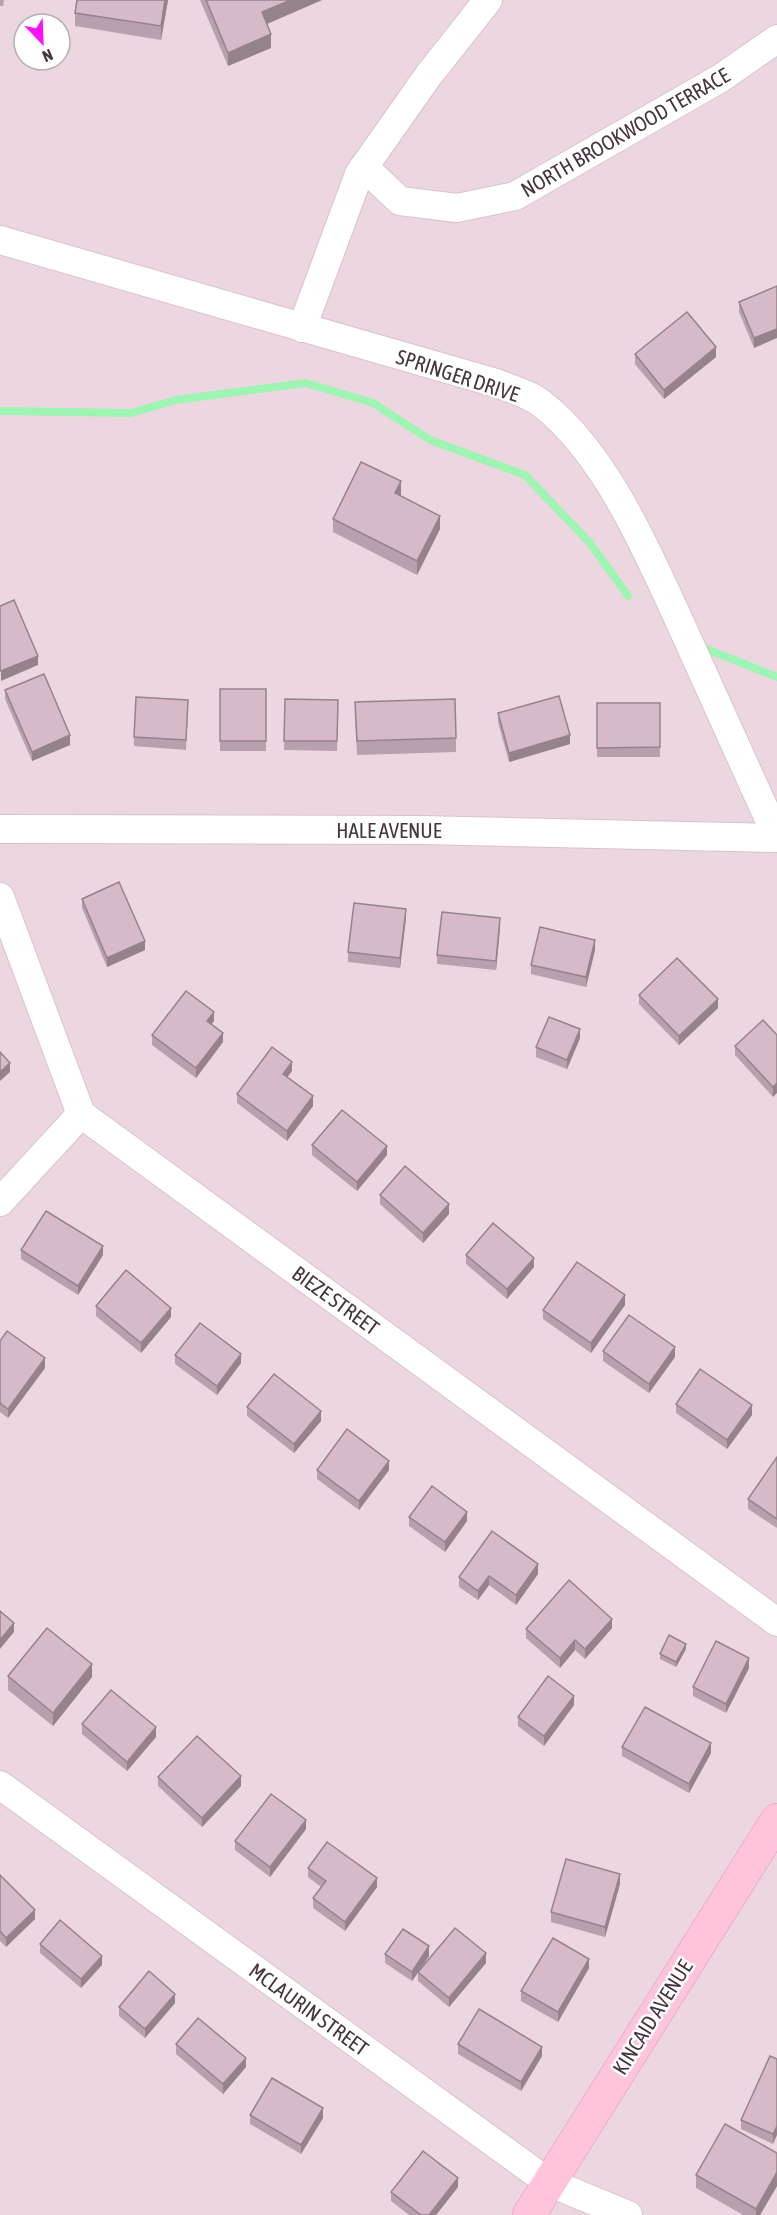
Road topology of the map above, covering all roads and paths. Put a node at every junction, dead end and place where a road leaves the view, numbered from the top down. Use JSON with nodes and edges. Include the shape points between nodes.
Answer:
{"nodes":[{"id":1,"x":488,"y":0,"type":"edge"},
{"id":2,"x":777,"y":39,"type":"edge"},
{"id":3,"x":364,"y":166,"type":"junction"},
{"id":4,"x":0,"y":240,"type":"edge"},
{"id":5,"x":302,"y":328,"type":"junction"},
{"id":6,"x":0,"y":829,"type":"edge"},
{"id":7,"x":777,"y":838,"type":"edge"},
{"id":8,"x":0,"y":897,"type":"edge"},
{"id":9,"x":81,"y":1114,"type":"junction"},
{"id":10,"x":0,"y":1202,"type":"edge"},
{"id":11,"x":777,"y":1622,"type":"edge"},
{"id":12,"x":0,"y":1785,"type":"edge"},
{"id":13,"x":777,"y":1820,"type":"edge"},
{"id":14,"x":548,"y":2182,"type":"junction"},
{"id":15,"x":529,"y":2215,"type":"edge"},
{"id":16,"x":628,"y":2215,"type":"edge"}],
"edges":[{"from":1,"to":3,"type":"street"},
{"from":2,"to":3,"type":"street","name":"NORTH BROOKWOOD TERRACE","via":[[721,78],[515,196],[457,208],[400,201]]},
{"from":3,"to":5,"type":"street"},
{"from":4,"to":5,"type":"street","name":"SPRINGER DRIVE"},
{"from":5,"to":7,"type":"street","name":"SPRINGER DRIVE","via":[[496,383],[541,402],[573,433],[603,472],[626,513]]},
{"from":6,"to":7,"type":"street","name":"HALE AVENUE","via":[[420,830]]},
{"from":8,"to":9,"type":"street"},
{"from":9,"to":10,"type":"street"},
{"from":9,"to":11,"type":"street","name":"BIEZE STREET"},
{"from":12,"to":14,"type":"street","name":"MCLAURIN STREET"},
{"from":13,"to":14,"type":"street","name":"KINCAID AVENUE"},
{"from":14,"to":15,"type":"street","name":"KINCAID AVENUE"},
{"from":14,"to":16,"type":"street","name":"MCLAURIN STREET"}]}
